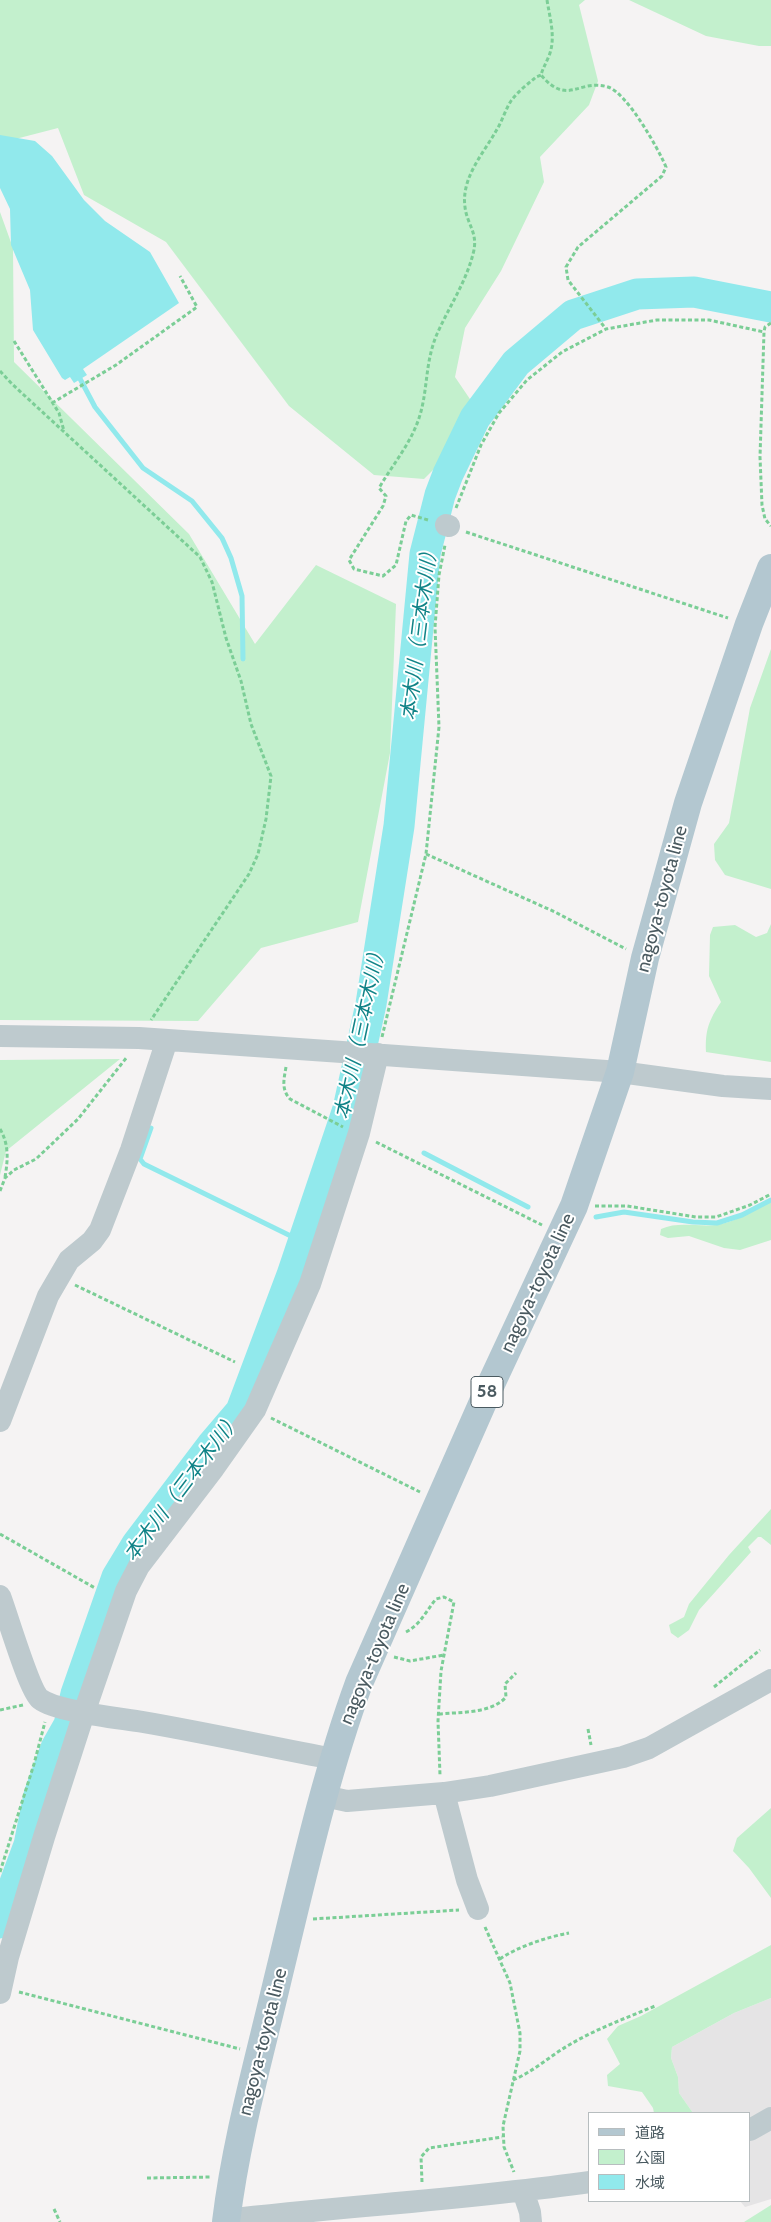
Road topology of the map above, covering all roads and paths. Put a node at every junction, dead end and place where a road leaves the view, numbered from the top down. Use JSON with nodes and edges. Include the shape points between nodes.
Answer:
{"nodes":[{"id":1,"x":546,"y":0,"type":"edge"},
{"id":2,"x":541,"y":75,"type":"junction"},
{"id":3,"x":180,"y":276,"type":"dead end"},
{"id":4,"x":771,"y":323,"type":"edge"},
{"id":5,"x":606,"y":329,"type":"junction"},
{"id":6,"x":764,"y":332,"type":"junction"},
{"id":7,"x":14,"y":341,"type":"dead end"},
{"id":8,"x":0,"y":371,"type":"edge"},
{"id":9,"x":52,"y":403,"type":"junction"},
{"id":10,"x":64,"y":431,"type":"junction"},
{"id":11,"x":418,"y":517,"type":"dead end"},
{"id":12,"x":447,"y":526,"type":"junction"},
{"id":13,"x":771,"y":526,"type":"edge"},
{"id":14,"x":771,"y":568,"type":"edge"},
{"id":15,"x":748,"y":624,"type":"junction"},
{"id":16,"x":426,"y":854,"type":"junction"},
{"id":17,"x":645,"y":958,"type":"junction"},
{"id":18,"x":0,"y":1036,"type":"edge"},
{"id":19,"x":139,"y":1038,"type":"junction"},
{"id":20,"x":167,"y":1040,"type":"junction"},
{"id":21,"x":288,"y":1048,"type":"junction"},
{"id":22,"x":377,"y":1054,"type":"junction"},
{"id":23,"x":620,"y":1072,"type":"junction"},
{"id":24,"x":771,"y":1089,"type":"edge"},
{"id":25,"x":328,"y":1121,"type":"dead end"},
{"id":26,"x":0,"y":1129,"type":"edge"},
{"id":27,"x":359,"y":1133,"type":"junction"},
{"id":28,"x":5,"y":1178,"type":"junction"},
{"id":29,"x":0,"y":1191,"type":"edge"},
{"id":30,"x":771,"y":1194,"type":"edge"},
{"id":31,"x":576,"y":1200,"type":"junction"},
{"id":32,"x":560,"y":1234,"type":"junction"},
{"id":33,"x":59,"y":1277,"type":"junction"},
{"id":34,"x":235,"y":1362,"type":"dead end"},
{"id":35,"x":255,"y":1410,"type":"junction"},
{"id":36,"x":0,"y":1421,"type":"edge"},
{"id":37,"x":440,"y":1501,"type":"junction"},
{"id":38,"x":0,"y":1534,"type":"edge"},
{"id":39,"x":95,"y":1588,"type":"dead end"},
{"id":40,"x":0,"y":1596,"type":"edge"},
{"id":41,"x":379,"y":1641,"type":"junction"},
{"id":42,"x":444,"y":1655,"type":"junction"},
{"id":43,"x":516,"y":1673,"type":"dead end"},
{"id":44,"x":771,"y":1680,"type":"edge"},
{"id":45,"x":51,"y":1704,"type":"junction"},
{"id":46,"x":84,"y":1713,"type":"junction"},
{"id":47,"x":439,"y":1714,"type":"junction"},
{"id":48,"x":334,"y":1759,"type":"junction"},
{"id":49,"x":443,"y":1793,"type":"junction"},
{"id":50,"x":324,"y":1796,"type":"junction"},
{"id":51,"x":0,"y":1872,"type":"edge"},
{"id":52,"x":478,"y":1908,"type":"junction"},
{"id":53,"x":292,"y":1921,"type":"junction"},
{"id":54,"x":569,"y":1933,"type":"dead end"},
{"id":55,"x":500,"y":1959,"type":"junction"},
{"id":56,"x":1,"y":1990,"type":"edge"},
{"id":57,"x":655,"y":2006,"type":"dead end"},
{"id":58,"x":260,"y":2054,"type":"junction"},
{"id":59,"x":513,"y":2080,"type":"junction"},
{"id":60,"x":771,"y":2118,"type":"edge"},
{"id":61,"x":751,"y":2129,"type":"edge"},
{"id":62,"x":502,"y":2137,"type":"junction"},
{"id":63,"x":147,"y":2178,"type":"dead end"},
{"id":64,"x":233,"y":2179,"type":"junction"},
{"id":65,"x":588,"y":2182,"type":"edge"},
{"id":66,"x":523,"y":2191,"type":"junction"},
{"id":67,"x":422,"y":2200,"type":"junction"},
{"id":68,"x":54,"y":2209,"type":"dead end"},
{"id":69,"x":226,"y":2221,"type":"edge"},
{"id":70,"x":60,"y":2222,"type":"edge"},
{"id":71,"x":532,"y":2222,"type":"edge"}],
"edges":[{"from":1,"to":2,"type":"path","via":[[553,36]]},
{"from":2,"to":5,"type":"path","via":[[562,91],[601,85],[615,90],[639,120],[666,167],[662,176],[578,247],[566,267],[568,280]]},
{"from":2,"to":11,"type":"path","via":[[511,102],[473,170],[465,194],[465,208],[474,232],[473,255],[429,358],[416,427],[379,488],[386,496],[383,506],[349,560],[354,569],[383,576],[396,565],[406,521],[411,515]]},
{"from":3,"to":9,"type":"path","via":[[197,307],[116,365]]},
{"from":4,"to":6,"type":"path"},
{"from":5,"to":6,"type":"path","via":[[656,320],[708,320]]},
{"from":5,"to":12,"type":"path","via":[[562,352],[527,380],[500,413],[481,445]]},
{"from":6,"to":13,"type":"path","via":[[760,456],[762,505],[765,519]]},
{"from":7,"to":9,"type":"path"},
{"from":8,"to":10,"type":"path"},
{"from":9,"to":10,"type":"path"},
{"from":10,"to":19,"type":"path","via":[[200,557],[208,570],[251,724],[271,776],[266,819],[258,854],[249,874]]},
{"from":12,"to":15,"type":"path"},
{"from":12,"to":16,"type":"path","via":[[435,627],[439,727]]},
{"from":14,"to":15,"type":"main road","name":"nagoya-toyota line","number":"58"},
{"from":15,"to":17,"type":"main road","name":"nagoya-toyota line","number":"58","via":[[688,803]]},
{"from":16,"to":17,"type":"path","via":[[554,912]]},
{"from":16,"to":22,"type":"path"},
{"from":17,"to":23,"type":"main road","name":"nagoya-toyota line","number":"58"},
{"from":18,"to":19,"type":"street"},
{"from":19,"to":20,"type":"street"},
{"from":19,"to":28,"type":"path","via":[[123,1063],[65,1133],[36,1159]]},
{"from":20,"to":21,"type":"street"},
{"from":20,"to":33,"type":"street","via":[[132,1150],[100,1230],[69,1260]]},
{"from":21,"to":22,"type":"street"},
{"from":21,"to":25,"type":"path","via":[[285,1093]]},
{"from":22,"to":23,"type":"street"},
{"from":22,"to":27,"type":"street"},
{"from":23,"to":24,"type":"street"},
{"from":23,"to":31,"type":"main road","name":"nagoya-toyota line","number":"58"},
{"from":26,"to":28,"type":"path","via":[[8,1157]]},
{"from":27,"to":32,"type":"path"},
{"from":27,"to":35,"type":"street","via":[[310,1284]]},
{"from":28,"to":29,"type":"path"},
{"from":30,"to":31,"type":"path","via":[[716,1217],[628,1206],[591,1206]]},
{"from":31,"to":32,"type":"main road","name":"nagoya-toyota line","number":"58"},
{"from":32,"to":37,"type":"main road","name":"nagoya-toyota line","number":"58"},
{"from":33,"to":34,"type":"path"},
{"from":33,"to":36,"type":"street","via":[[48,1296]]},
{"from":35,"to":37,"type":"path"},
{"from":35,"to":46,"type":"street","via":[[139,1566],[118,1614]]},
{"from":37,"to":41,"type":"main road","name":"nagoya-toyota line","number":"58"},
{"from":38,"to":39,"type":"path"},
{"from":40,"to":45,"type":"street","via":[[26,1671],[39,1698]]},
{"from":41,"to":42,"type":"path","via":[[410,1661]]},
{"from":41,"to":42,"type":"path","via":[[411,1629],[426,1615],[436,1599],[444,1597],[454,1602]]},
{"from":41,"to":48,"type":"main road","name":"nagoya-toyota line","number":"58","via":[[353,1699]]},
{"from":42,"to":47,"type":"path"},
{"from":43,"to":47,"type":"path","via":[[505,1684],[506,1697],[502,1701],[477,1711]]},
{"from":44,"to":49,"type":"street","via":[[649,1748],[622,1758]]},
{"from":45,"to":46,"type":"street"},
{"from":45,"to":51,"type":"path"},
{"from":46,"to":48,"type":"street"},
{"from":46,"to":56,"type":"street","via":[[8,1956]]},
{"from":47,"to":49,"type":"path","via":[[438,1754]]},
{"from":48,"to":50,"type":"main road","name":"nagoya-toyota line","number":"58"},
{"from":49,"to":50,"type":"street","via":[[347,1801]]},
{"from":49,"to":52,"type":"street"},
{"from":50,"to":53,"type":"main road","name":"nagoya-toyota line","number":"58"},
{"from":52,"to":53,"type":"path"},
{"from":52,"to":55,"type":"path"},
{"from":53,"to":58,"type":"main road","name":"nagoya-toyota line","number":"58"},
{"from":54,"to":55,"type":"path","via":[[511,1951]]},
{"from":55,"to":59,"type":"path","via":[[510,1983],[520,2034],[520,2051]]},
{"from":56,"to":58,"type":"path"},
{"from":57,"to":59,"type":"path","via":[[584,2037]]},
{"from":58,"to":64,"type":"main road","name":"nagoya-toyota line","number":"58"},
{"from":59,"to":62,"type":"path"},
{"from":60,"to":61,"type":"street"},
{"from":62,"to":66,"type":"path"},
{"from":62,"to":67,"type":"path","via":[[429,2148],[421,2157]]},
{"from":63,"to":64,"type":"path"},
{"from":64,"to":69,"type":"main road","name":"nagoya-toyota line","number":"58"},
{"from":65,"to":66,"type":"street"},
{"from":66,"to":67,"type":"street"},
{"from":66,"to":71,"type":"street"},
{"from":67,"to":69,"type":"street"},
{"from":68,"to":70,"type":"path"}]}
